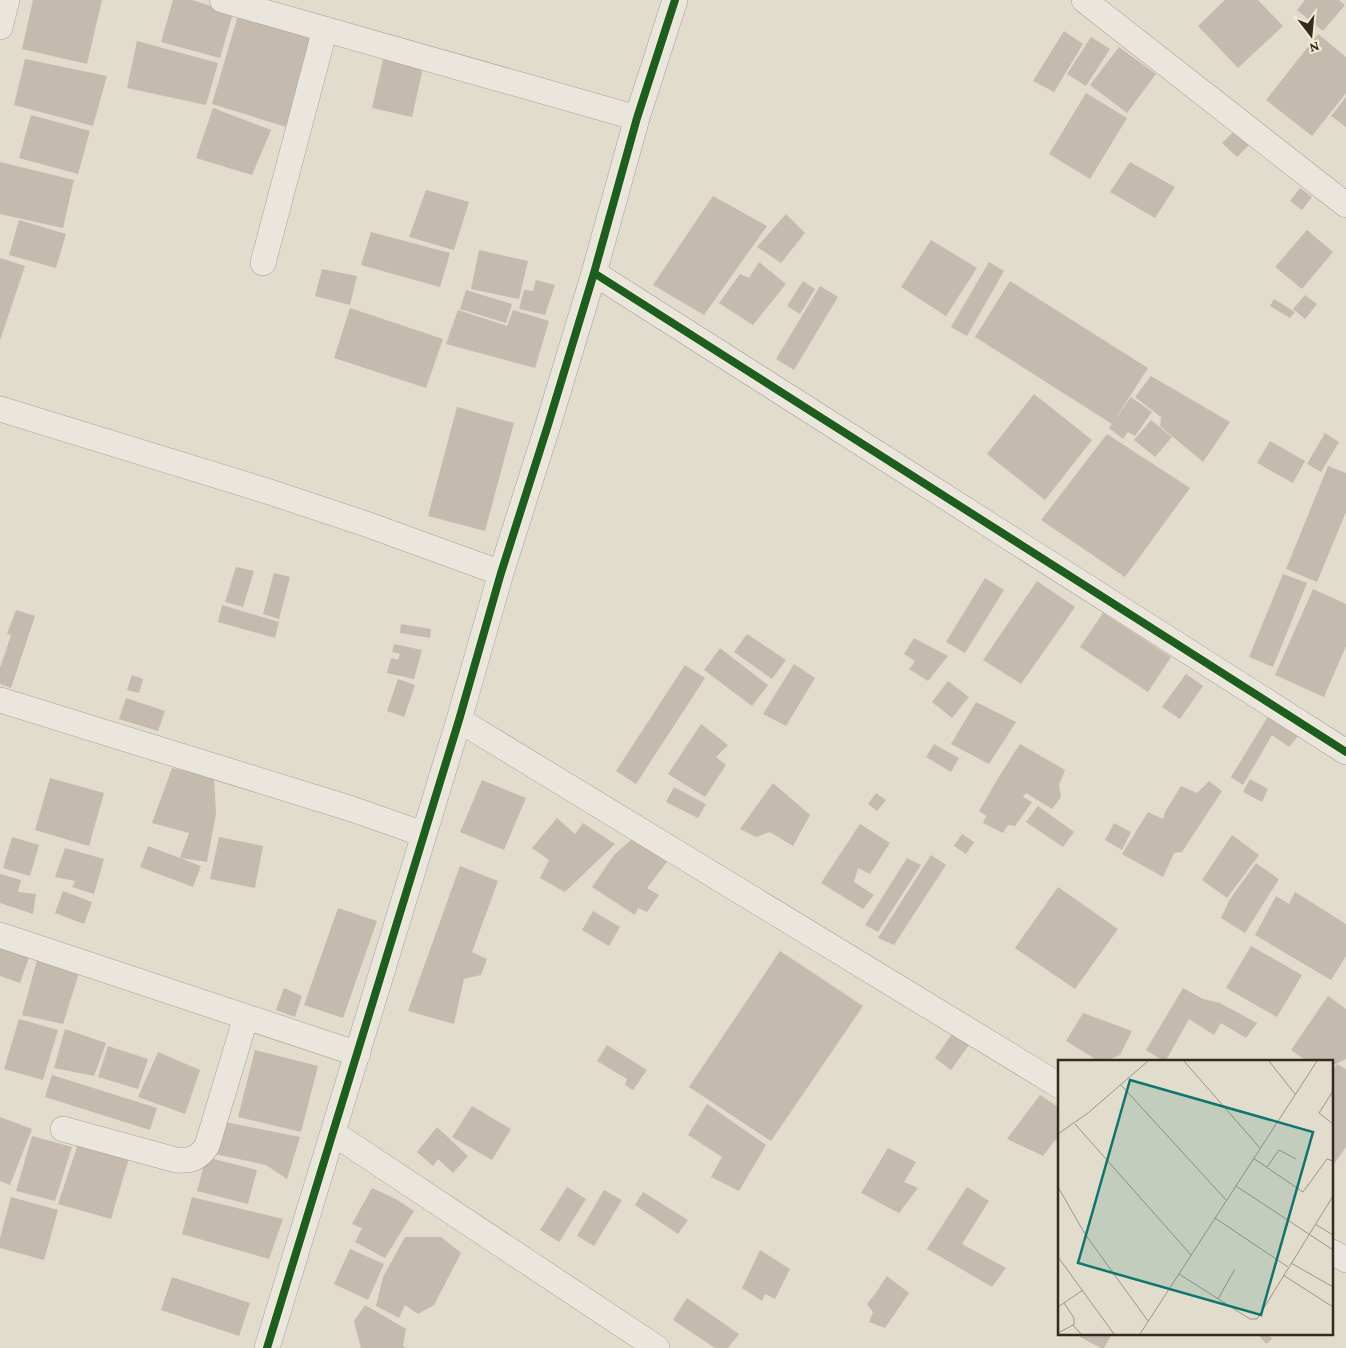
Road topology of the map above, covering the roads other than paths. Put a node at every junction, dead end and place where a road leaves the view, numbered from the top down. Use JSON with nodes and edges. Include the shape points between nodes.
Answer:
{"nodes":[{"id":1,"x":7,"y":0,"type":"edge"},
{"id":2,"x":222,"y":0,"type":"edge"},
{"id":3,"x":675,"y":0,"type":"edge"},
{"id":4,"x":1084,"y":0,"type":"edge"},
{"id":5,"x":0,"y":27,"type":"edge"},
{"id":6,"x":325,"y":29,"type":"junction"},
{"id":7,"x":637,"y":118,"type":"junction"},
{"id":8,"x":1346,"y":204,"type":"edge"},
{"id":9,"x":263,"y":263,"type":"dead end"},
{"id":10,"x":594,"y":273,"type":"junction"},
{"id":11,"x":0,"y":409,"type":"edge"},
{"id":12,"x":501,"y":573,"type":"junction"},
{"id":13,"x":0,"y":700,"type":"edge"},
{"id":14,"x":459,"y":720,"type":"junction"},
{"id":15,"x":1346,"y":752,"type":"edge"},
{"id":16,"x":423,"y":834,"type":"junction"},
{"id":17,"x":0,"y":935,"type":"edge"},
{"id":18,"x":246,"y":1017,"type":"junction"},
{"id":19,"x":358,"y":1054,"type":"junction"},
{"id":20,"x":1058,"y":1085,"type":"edge"},
{"id":21,"x":63,"y":1129,"type":"dead end"},
{"id":22,"x":333,"y":1134,"type":"junction"},
{"id":23,"x":1334,"y":1253,"type":"edge"},
{"id":24,"x":1346,"y":1260,"type":"edge"},
{"id":25,"x":267,"y":1348,"type":"edge"},
{"id":26,"x":657,"y":1348,"type":"edge"}],
"edges":[{"from":1,"to":5,"type":"street"},
{"from":2,"to":6,"type":"street"},
{"from":3,"to":7,"type":"street"},
{"from":4,"to":8,"type":"street"},
{"from":6,"to":7,"type":"street"},
{"from":6,"to":9,"type":"street"},
{"from":7,"to":10,"type":"street"},
{"from":10,"to":12,"type":"street"},
{"from":10,"to":15,"type":"street"},
{"from":11,"to":12,"type":"street","via":[[270,492]]},
{"from":12,"to":14,"type":"street"},
{"from":13,"to":16,"type":"street"},
{"from":14,"to":16,"type":"street"},
{"from":14,"to":20,"type":"street"},
{"from":16,"to":19,"type":"street"},
{"from":17,"to":18,"type":"street"},
{"from":18,"to":19,"type":"street"},
{"from":18,"to":21,"type":"street","via":[[207,1146],[196,1158],[176,1160]]},
{"from":19,"to":22,"type":"street"},
{"from":22,"to":25,"type":"street"},
{"from":22,"to":26,"type":"street"},
{"from":23,"to":24,"type":"street"}]}
